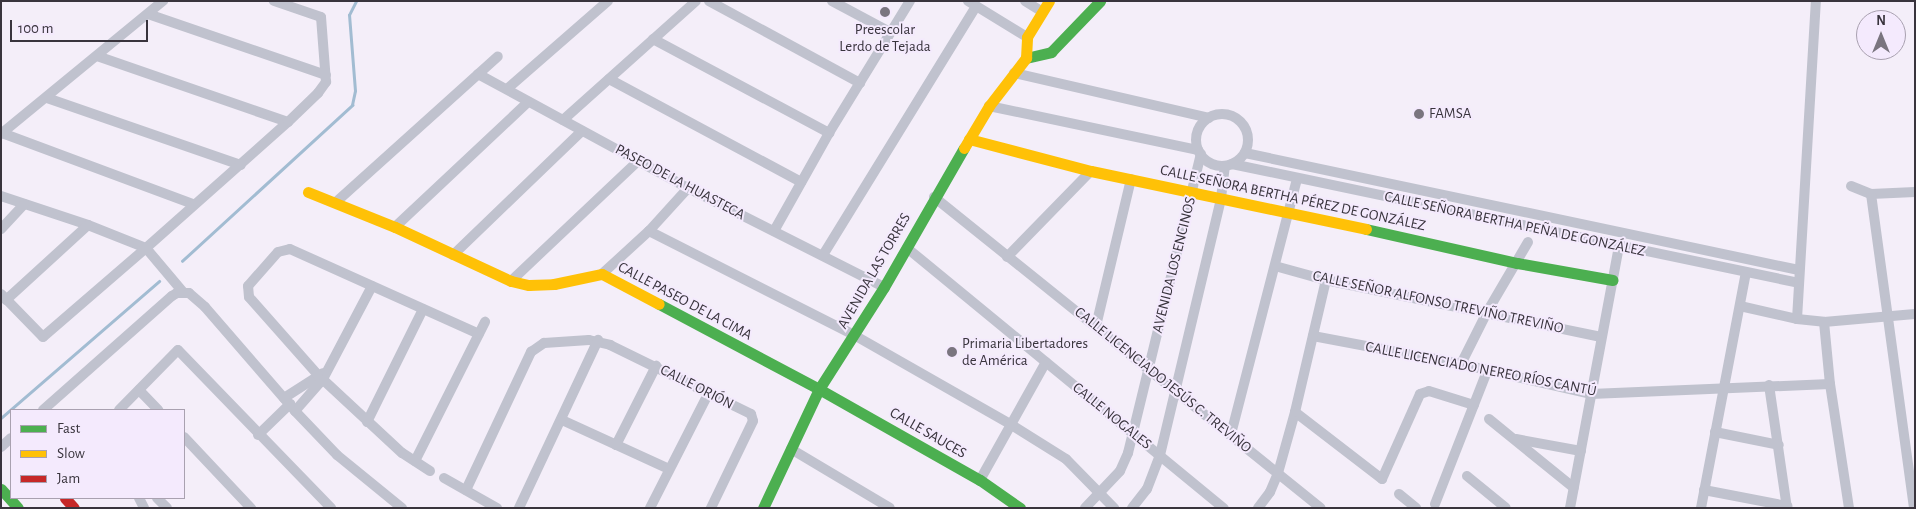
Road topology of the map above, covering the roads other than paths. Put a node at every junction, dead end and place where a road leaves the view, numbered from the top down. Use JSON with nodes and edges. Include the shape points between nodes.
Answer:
{"nodes":[{"id":1,"x":163,"y":1,"type":"edge"},
{"id":2,"x":274,"y":1,"type":"edge"},
{"id":3,"x":608,"y":1,"type":"edge"},
{"id":4,"x":696,"y":1,"type":"edge"},
{"id":5,"x":709,"y":1,"type":"edge"},
{"id":6,"x":832,"y":1,"type":"edge"},
{"id":7,"x":910,"y":1,"type":"edge"},
{"id":8,"x":1026,"y":1,"type":"edge"},
{"id":9,"x":1049,"y":1,"type":"edge"},
{"id":10,"x":1100,"y":1,"type":"edge"},
{"id":11,"x":1816,"y":1,"type":"edge"},
{"id":12,"x":972,"y":4,"type":"edge"},
{"id":13,"x":1041,"y":11,"type":"junction"},
{"id":14,"x":148,"y":14,"type":"junction"},
{"id":15,"x":890,"y":32,"type":"junction"},
{"id":16,"x":1027,"y":36,"type":"junction"},
{"id":17,"x":653,"y":38,"type":"junction"},
{"id":18,"x":97,"y":56,"type":"junction"},
{"id":19,"x":498,"y":56,"type":"dead end"},
{"id":20,"x":1026,"y":58,"type":"junction"},
{"id":21,"x":1014,"y":73,"type":"junction"},
{"id":22,"x":478,"y":74,"type":"junction"},
{"id":23,"x":326,"y":76,"type":"junction"},
{"id":24,"x":609,"y":79,"type":"junction"},
{"id":25,"x":860,"y":83,"type":"junction"},
{"id":26,"x":507,"y":89,"type":"junction"},
{"id":27,"x":47,"y":98,"type":"junction"},
{"id":28,"x":528,"y":102,"type":"junction"},
{"id":29,"x":989,"y":106,"type":"junction"},
{"id":30,"x":1209,"y":118,"type":"junction"},
{"id":31,"x":563,"y":120,"type":"junction"},
{"id":32,"x":288,"y":122,"type":"junction"},
{"id":33,"x":582,"y":131,"type":"junction"},
{"id":34,"x":2,"y":134,"type":"edge"},
{"id":35,"x":830,"y":134,"type":"junction"},
{"id":36,"x":969,"y":138,"type":"junction"},
{"id":37,"x":1200,"y":152,"type":"junction"},
{"id":38,"x":1245,"y":153,"type":"junction"},
{"id":39,"x":638,"y":161,"type":"junction"},
{"id":40,"x":241,"y":164,"type":"junction"},
{"id":41,"x":1228,"y":165,"type":"junction"},
{"id":42,"x":1091,"y":171,"type":"junction"},
{"id":43,"x":1297,"y":178,"type":"junction"},
{"id":44,"x":1131,"y":179,"type":"junction"},
{"id":45,"x":802,"y":182,"type":"junction"},
{"id":46,"x":1850,"y":186,"type":"dead end"},
{"id":47,"x":688,"y":188,"type":"junction"},
{"id":48,"x":1192,"y":191,"type":"junction"},
{"id":49,"x":308,"y":192,"type":"dead end"},
{"id":50,"x":1915,"y":192,"type":"edge"},
{"id":51,"x":1871,"y":194,"type":"junction"},
{"id":52,"x":1,"y":196,"type":"edge"},
{"id":53,"x":934,"y":197,"type":"junction"},
{"id":54,"x":1221,"y":198,"type":"junction"},
{"id":55,"x":335,"y":203,"type":"junction"},
{"id":56,"x":24,"y":204,"type":"junction"},
{"id":57,"x":194,"y":204,"type":"junction"},
{"id":58,"x":1289,"y":211,"type":"junction"},
{"id":59,"x":88,"y":225,"type":"junction"},
{"id":60,"x":395,"y":227,"type":"junction"},
{"id":61,"x":1,"y":229,"type":"edge"},
{"id":62,"x":649,"y":231,"type":"junction"},
{"id":63,"x":774,"y":231,"type":"junction"},
{"id":64,"x":1528,"y":242,"type":"dead end"},
{"id":65,"x":1619,"y":246,"type":"junction"},
{"id":66,"x":146,"y":248,"type":"junction"},
{"id":67,"x":907,"y":248,"type":"junction"},
{"id":68,"x":1705,"y":250,"type":"junction"},
{"id":69,"x":453,"y":255,"type":"junction"},
{"id":70,"x":823,"y":255,"type":"junction"},
{"id":71,"x":1007,"y":257,"type":"junction"},
{"id":72,"x":1517,"y":263,"type":"junction"},
{"id":73,"x":1702,"y":263,"type":"junction"},
{"id":74,"x":1275,"y":266,"type":"junction"},
{"id":75,"x":1799,"y":270,"type":"junction"},
{"id":76,"x":1746,"y":272,"type":"junction"},
{"id":77,"x":602,"y":274,"type":"junction"},
{"id":78,"x":1326,"y":280,"type":"junction"},
{"id":79,"x":1612,"y":280,"type":"junction"},
{"id":80,"x":511,"y":281,"type":"junction"},
{"id":81,"x":1799,"y":283,"type":"junction"},
{"id":82,"x":372,"y":286,"type":"junction"},
{"id":83,"x":884,"y":287,"type":"junction"},
{"id":84,"x":183,"y":292,"type":"junction"},
{"id":85,"x":4,"y":297,"type":"edge"},
{"id":86,"x":1740,"y":306,"type":"junction"},
{"id":87,"x":422,"y":309,"type":"junction"},
{"id":88,"x":1487,"y":312,"type":"junction"},
{"id":89,"x":1915,"y":314,"type":"edge"},
{"id":90,"x":1889,"y":317,"type":"junction"},
{"id":91,"x":1797,"y":319,"type":"junction"},
{"id":92,"x":485,"y":322,"type":"dead end"},
{"id":93,"x":1824,"y":322,"type":"junction"},
{"id":94,"x":1096,"y":326,"type":"junction"},
{"id":95,"x":480,"y":334,"type":"junction"},
{"id":96,"x":854,"y":335,"type":"junction"},
{"id":97,"x":1313,"y":336,"type":"junction"},
{"id":98,"x":1601,"y":337,"type":"junction"},
{"id":99,"x":598,"y":340,"type":"junction"},
{"id":100,"x":1046,"y":362,"type":"junction"},
{"id":101,"x":1461,"y":364,"type":"junction"},
{"id":102,"x":656,"y":366,"type":"junction"},
{"id":103,"x":1147,"y":368,"type":"junction"},
{"id":104,"x":1487,"y":371,"type":"junction"},
{"id":105,"x":322,"y":375,"type":"junction"},
{"id":106,"x":1830,"y":384,"type":"junction"},
{"id":107,"x":1769,"y":385,"type":"junction"},
{"id":108,"x":1724,"y":386,"type":"junction"},
{"id":109,"x":819,"y":389,"type":"junction"},
{"id":110,"x":139,"y":390,"type":"junction"},
{"id":111,"x":1176,"y":391,"type":"junction"},
{"id":112,"x":708,"y":394,"type":"junction"},
{"id":113,"x":1591,"y":394,"type":"junction"},
{"id":114,"x":290,"y":404,"type":"junction"},
{"id":115,"x":1474,"y":406,"type":"junction"},
{"id":116,"x":44,"y":409,"type":"edge"},
{"id":117,"x":120,"y":409,"type":"edge"},
{"id":118,"x":157,"y":409,"type":"edge"},
{"id":119,"x":1295,"y":412,"type":"junction"},
{"id":120,"x":562,"y":420,"type":"junction"},
{"id":121,"x":1489,"y":420,"type":"dead end"},
{"id":122,"x":368,"y":422,"type":"junction"},
{"id":123,"x":1010,"y":424,"type":"junction"},
{"id":124,"x":1715,"y":432,"type":"junction"},
{"id":125,"x":1134,"y":434,"type":"junction"},
{"id":126,"x":1231,"y":434,"type":"junction"},
{"id":127,"x":258,"y":435,"type":"junction"},
{"id":128,"x":185,"y":438,"type":"edge"},
{"id":129,"x":1516,"y":438,"type":"junction"},
{"id":130,"x":10,"y":439,"type":"edge"},
{"id":131,"x":616,"y":445,"type":"junction"},
{"id":132,"x":1778,"y":445,"type":"junction"},
{"id":133,"x":1,"y":448,"type":"edge"},
{"id":134,"x":791,"y":448,"type":"junction"},
{"id":135,"x":1581,"y":451,"type":"junction"},
{"id":136,"x":1160,"y":455,"type":"junction"},
{"id":137,"x":415,"y":461,"type":"junction"},
{"id":138,"x":670,"y":469,"type":"junction"},
{"id":139,"x":430,"y":471,"type":"dead end"},
{"id":140,"x":1278,"y":473,"type":"junction"},
{"id":141,"x":1467,"y":476,"type":"dead end"},
{"id":142,"x":444,"y":478,"type":"dead end"},
{"id":143,"x":980,"y":480,"type":"junction"},
{"id":144,"x":1574,"y":488,"type":"junction"},
{"id":145,"x":1,"y":489,"type":"edge"},
{"id":146,"x":466,"y":490,"type":"junction"},
{"id":147,"x":1704,"y":490,"type":"junction"},
{"id":148,"x":1100,"y":494,"type":"junction"},
{"id":149,"x":1399,"y":494,"type":"dead end"},
{"id":150,"x":158,"y":499,"type":"edge"},
{"id":151,"x":1435,"y":504,"type":"dead end"},
{"id":152,"x":766,"y":507,"type":"edge"},
{"id":153,"x":1787,"y":507,"type":"edge"},
{"id":154,"x":18,"y":508,"type":"edge"},
{"id":155,"x":167,"y":508,"type":"edge"},
{"id":156,"x":251,"y":508,"type":"edge"},
{"id":157,"x":331,"y":508,"type":"edge"},
{"id":158,"x":402,"y":508,"type":"edge"},
{"id":159,"x":497,"y":508,"type":"edge"},
{"id":160,"x":519,"y":508,"type":"edge"},
{"id":161,"x":650,"y":508,"type":"edge"},
{"id":162,"x":711,"y":508,"type":"edge"},
{"id":163,"x":890,"y":508,"type":"edge"},
{"id":164,"x":1020,"y":508,"type":"edge"},
{"id":165,"x":1086,"y":508,"type":"edge"},
{"id":166,"x":1114,"y":508,"type":"edge"},
{"id":167,"x":1132,"y":508,"type":"edge"},
{"id":168,"x":1224,"y":508,"type":"edge"},
{"id":169,"x":1258,"y":508,"type":"edge"},
{"id":170,"x":1321,"y":508,"type":"edge"},
{"id":171,"x":1416,"y":508,"type":"edge"},
{"id":172,"x":1506,"y":508,"type":"edge"},
{"id":173,"x":1570,"y":508,"type":"edge"},
{"id":174,"x":1701,"y":508,"type":"edge"},
{"id":175,"x":1849,"y":508,"type":"edge"},
{"id":176,"x":1914,"y":508,"type":"edge"}],
"edges":[{"from":1,"to":14,"type":"street"},
{"from":2,"to":23,"type":"street","via":[[321,17]]},
{"from":3,"to":26,"type":"street"},
{"from":4,"to":17,"type":"street"},
{"from":5,"to":25,"type":"street"},
{"from":6,"to":15,"type":"street"},
{"from":7,"to":15,"type":"street"},
{"from":8,"to":13,"type":"street"},
{"from":9,"to":13,"type":"street"},
{"from":10,"to":20,"type":"street","via":[[1051,52]]},
{"from":11,"to":75,"type":"street"},
{"from":12,"to":16,"type":"street"},
{"from":12,"to":70,"type":"street"},
{"from":13,"to":16,"type":"street"},
{"from":14,"to":18,"type":"street"},
{"from":14,"to":23,"type":"street"},
{"from":15,"to":25,"type":"street"},
{"from":16,"to":20,"type":"street"},
{"from":17,"to":24,"type":"street"},
{"from":17,"to":35,"type":"street"},
{"from":18,"to":27,"type":"street"},
{"from":18,"to":32,"type":"street"},
{"from":19,"to":22,"type":"street"},
{"from":20,"to":21,"type":"street","name":"AVENIDA LAS TORRES"},
{"from":21,"to":29,"type":"street","name":"AVENIDA LAS TORRES"},
{"from":21,"to":30,"type":"street"},
{"from":22,"to":26,"type":"street","name":"PASEO DE LA HUASTECA"},
{"from":22,"to":55,"type":"street"},
{"from":23,"to":32,"type":"street","via":[[326,82],[318,93]]},
{"from":24,"to":31,"type":"street"},
{"from":24,"to":45,"type":"street"},
{"from":25,"to":35,"type":"street"},
{"from":26,"to":28,"type":"street","name":"PASEO DE LA HUASTECA"},
{"from":27,"to":34,"type":"street"},
{"from":27,"to":40,"type":"street"},
{"from":28,"to":31,"type":"street","name":"PASEO DE LA HUASTECA"},
{"from":28,"to":60,"type":"street"},
{"from":29,"to":36,"type":"street","name":"AVENIDA LAS TORRES"},
{"from":29,"to":37,"type":"street"},
{"from":30,"to":37,"type":"street","via":[[1198,133]]},
{"from":30,"to":38,"type":"street","via":[[1220,114],[1238,120],[1248,135]]},
{"from":31,"to":33,"type":"street","name":"PASEO DE LA HUASTECA"},
{"from":32,"to":40,"type":"street"},
{"from":33,"to":39,"type":"street","name":"PASEO DE LA HUASTECA"},
{"from":33,"to":69,"type":"street"},
{"from":34,"to":57,"type":"street"},
{"from":35,"to":45,"type":"street"},
{"from":36,"to":42,"type":"street","name":"CALLE SEÑORA BERTHA PÉREZ DE GONZÁLEZ"},
{"from":36,"to":53,"type":"street","name":"AVENIDA LAS TORRES"},
{"from":37,"to":41,"type":"street","via":[[1211,163]]},
{"from":37,"to":48,"type":"street","name":"AVENIDA LOS ENCINOS"},
{"from":38,"to":41,"type":"street"},
{"from":38,"to":68,"type":"street","name":"CALLE SEÑORA BERTHA PEÑA DE GONZÁLEZ"},
{"from":39,"to":47,"type":"street","name":"PASEO DE LA HUASTECA"},
{"from":39,"to":80,"type":"street"},
{"from":40,"to":57,"type":"street"},
{"from":41,"to":43,"type":"street","name":"CALLE SEÑORA BERTHA PEÑA DE GONZÁLEZ"},
{"from":41,"to":54,"type":"street","name":"AVENIDA LOS ENCINOS"},
{"from":42,"to":44,"type":"street","name":"CALLE SEÑORA BERTHA PÉREZ DE GONZÁLEZ"},
{"from":42,"to":71,"type":"street"},
{"from":43,"to":58,"type":"street"},
{"from":43,"to":65,"type":"street","name":"CALLE SEÑORA BERTHA PEÑA DE GONZÁLEZ"},
{"from":44,"to":48,"type":"street","name":"CALLE SEÑORA BERTHA PÉREZ DE GONZÁLEZ"},
{"from":44,"to":94,"type":"street"},
{"from":45,"to":63,"type":"street"},
{"from":46,"to":51,"type":"street"},
{"from":47,"to":62,"type":"street"},
{"from":47,"to":63,"type":"street","name":"PASEO DE LA HUASTECA"},
{"from":48,"to":54,"type":"street","name":"CALLE SEÑORA BERTHA PÉREZ DE GONZÁLEZ"},
{"from":48,"to":103,"type":"street","name":"AVENIDA LOS ENCINOS"},
{"from":49,"to":55,"type":"street","name":"CALLE PASEO DE LA CIMA"},
{"from":50,"to":51,"type":"street"},
{"from":51,"to":90,"type":"street"},
{"from":52,"to":56,"type":"street"},
{"from":53,"to":67,"type":"street","name":"AVENIDA LAS TORRES"},
{"from":53,"to":71,"type":"street","name":"CALLE LICENCIADO JESÚS C. TREVIÑO"},
{"from":54,"to":58,"type":"street","name":"CALLE SEÑORA BERTHA PÉREZ DE GONZÁLEZ"},
{"from":54,"to":111,"type":"street","name":"AVENIDA LOS ENCINOS"},
{"from":55,"to":60,"type":"street","name":"CALLE PASEO DE LA CIMA"},
{"from":56,"to":59,"type":"street"},
{"from":56,"to":61,"type":"street"},
{"from":57,"to":66,"type":"street"},
{"from":58,"to":72,"type":"street","name":"CALLE SEÑORA BERTHA PÉREZ DE GONZÁLEZ"},
{"from":58,"to":74,"type":"street"},
{"from":59,"to":66,"type":"street"},
{"from":59,"to":85,"type":"street"},
{"from":60,"to":69,"type":"street","name":"CALLE PASEO DE LA CIMA"},
{"from":62,"to":77,"type":"street"},
{"from":62,"to":96,"type":"street"},
{"from":63,"to":70,"type":"street","name":"PASEO DE LA HUASTECA"},
{"from":64,"to":72,"type":"street"},
{"from":65,"to":73,"type":"street","name":"CALLE SEÑORA BERTHA PEÑA DE GONZÁLEZ"},
{"from":65,"to":79,"type":"street"},
{"from":66,"to":84,"type":"street"},
{"from":66,"to":85,"type":"street","via":[[43,337]]},
{"from":67,"to":83,"type":"street","name":"AVENIDA LAS TORRES"},
{"from":67,"to":100,"type":"street","name":"CALLE NOGALES"},
{"from":68,"to":73,"type":"street"},
{"from":68,"to":75,"type":"street","name":"CALLE SEÑORA BERTHA PEÑA DE GONZÁLEZ"},
{"from":69,"to":80,"type":"street","name":"CALLE PASEO DE LA CIMA"},
{"from":70,"to":83,"type":"street","name":"PASEO DE LA HUASTECA"},
{"from":71,"to":94,"type":"street","name":"CALLE LICENCIADO JESÚS C. TREVIÑO"},
{"from":72,"to":79,"type":"street","name":"CALLE SEÑORA BERTHA PÉREZ DE GONZÁLEZ"},
{"from":72,"to":88,"type":"street"},
{"from":73,"to":76,"type":"street","name":"CALLE SEÑORA BERTHA PEÑA DE GONZÁLEZ"},
{"from":74,"to":78,"type":"street","name":"CALLE SEÑOR ALFONSO TREVIÑO TREVIÑO"},
{"from":74,"to":126,"type":"street"},
{"from":75,"to":81,"type":"street"},
{"from":76,"to":81,"type":"street","name":"CALLE SEÑORA BERTHA PEÑA DE GONZÁLEZ"},
{"from":76,"to":86,"type":"street"},
{"from":77,"to":80,"type":"street","name":"CALLE PASEO DE LA CIMA","via":[[554,284],[529,285]]},
{"from":77,"to":109,"type":"street","name":"CALLE PASEO DE LA CIMA"},
{"from":78,"to":88,"type":"street","name":"CALLE SEÑOR ALFONSO TREVIÑO TREVIÑO"},
{"from":78,"to":97,"type":"street"},
{"from":79,"to":98,"type":"street"},
{"from":81,"to":91,"type":"street"},
{"from":82,"to":87,"type":"street"},
{"from":82,"to":105,"type":"street"},
{"from":82,"to":105,"type":"street","via":[[290,249],[278,252],[248,286],[249,297]]},
{"from":83,"to":96,"type":"street","name":"AVENIDA LAS TORRES"},
{"from":84,"to":114,"type":"street","via":[[193,295],[205,307]]},
{"from":84,"to":116,"type":"street","via":[[172,296]]},
{"from":86,"to":91,"type":"street"},
{"from":86,"to":108,"type":"street"},
{"from":87,"to":95,"type":"street"},
{"from":87,"to":122,"type":"street"},
{"from":88,"to":98,"type":"street","name":"CALLE SEÑOR ALFONSO TREVIÑO TREVIÑO"},
{"from":88,"to":101,"type":"street"},
{"from":89,"to":90,"type":"street"},
{"from":90,"to":93,"type":"street"},
{"from":90,"to":176,"type":"street"},
{"from":91,"to":93,"type":"street"},
{"from":92,"to":95,"type":"street"},
{"from":93,"to":106,"type":"street"},
{"from":94,"to":103,"type":"street","name":"CALLE LICENCIADO JESÚS C. TREVIÑO"},
{"from":95,"to":137,"type":"street"},
{"from":96,"to":109,"type":"street","name":"AVENIDA LAS TORRES"},
{"from":96,"to":123,"type":"street"},
{"from":97,"to":101,"type":"street","name":"CALLE LICENCIADO NEREO RÍOS CANTÚ"},
{"from":97,"to":119,"type":"street"},
{"from":98,"to":113,"type":"street"},
{"from":99,"to":102,"type":"street","name":"CALLE ORIÓN"},
{"from":99,"to":120,"type":"street"},
{"from":99,"to":146,"type":"street","name":"CALLE ORIÓN","via":[[544,343],[531,352]]},
{"from":100,"to":123,"type":"street"},
{"from":100,"to":125,"type":"street","name":"CALLE NOGALES"},
{"from":101,"to":104,"type":"street","name":"CALLE LICENCIADO NEREO RÍOS CANTÚ"},
{"from":102,"to":112,"type":"street","name":"CALLE ORIÓN"},
{"from":102,"to":131,"type":"street"},
{"from":103,"to":111,"type":"street","name":"CALLE LICENCIADO JESÚS C. TREVIÑO"},
{"from":103,"to":125,"type":"street","name":"AVENIDA LOS ENCINOS"},
{"from":104,"to":113,"type":"street","name":"CALLE LICENCIADO NEREO RÍOS CANTÚ"},
{"from":104,"to":115,"type":"street"},
{"from":105,"to":114,"type":"street"},
{"from":105,"to":114,"type":"street"},
{"from":105,"to":122,"type":"street"},
{"from":106,"to":107,"type":"street","name":"CALLE LICENCIADO NEREO RÍOS CANTÚ"},
{"from":106,"to":175,"type":"street"},
{"from":107,"to":108,"type":"street","name":"CALLE LICENCIADO NEREO RÍOS CANTÚ"},
{"from":107,"to":132,"type":"street"},
{"from":108,"to":113,"type":"street","name":"CALLE LICENCIADO NEREO RÍOS CANTÚ"},
{"from":108,"to":124,"type":"street"},
{"from":109,"to":134,"type":"street","name":"AVENIDA LAS TORRES"},
{"from":109,"to":143,"type":"street","name":"CALLE SAUCES"},
{"from":110,"to":117,"type":"street"},
{"from":110,"to":118,"type":"street"},
{"from":110,"to":127,"type":"street","via":[[178,350]]},
{"from":111,"to":126,"type":"street","name":"CALLE LICENCIADO JESÚS C. TREVIÑO"},
{"from":111,"to":136,"type":"street","name":"AVENIDA LOS ENCINOS"},
{"from":112,"to":138,"type":"street"},
{"from":112,"to":162,"type":"street","name":"CALLE ORIÓN","via":[[751,414],[753,418]]},
{"from":113,"to":135,"type":"street"},
{"from":114,"to":127,"type":"street"},
{"from":114,"to":158,"type":"street","via":[[337,455]]},
{"from":115,"to":119,"type":"street","via":[[1430,391],[1420,394],[1382,478]]},
{"from":115,"to":151,"type":"street"},
{"from":119,"to":140,"type":"street"},
{"from":120,"to":131,"type":"street"},
{"from":120,"to":160,"type":"street"},
{"from":121,"to":129,"type":"street"},
{"from":122,"to":137,"type":"street"},
{"from":123,"to":143,"type":"street"},
{"from":123,"to":148,"type":"street","via":[[1066,459]]},
{"from":124,"to":132,"type":"street"},
{"from":124,"to":147,"type":"street"},
{"from":125,"to":136,"type":"street","name":"CALLE NOGALES"},
{"from":125,"to":148,"type":"street","name":"AVENIDA LOS ENCINOS","via":[[1120,471]]},
{"from":126,"to":140,"type":"street","name":"CALLE LICENCIADO JESÚS C. TREVIÑO"},
{"from":127,"to":157,"type":"street"},
{"from":128,"to":156,"type":"street"},
{"from":129,"to":135,"type":"street"},
{"from":129,"to":144,"type":"street"},
{"from":130,"to":133,"type":"street"},
{"from":131,"to":138,"type":"street"},
{"from":132,"to":153,"type":"street"},
{"from":134,"to":152,"type":"street","name":"AVENIDA LAS TORRES"},
{"from":134,"to":163,"type":"street"},
{"from":135,"to":144,"type":"street"},
{"from":136,"to":167,"type":"street","name":"AVENIDA LOS ENCINOS","via":[[1147,489]]},
{"from":136,"to":168,"type":"street","name":"CALLE NOGALES"},
{"from":137,"to":139,"type":"street"},
{"from":138,"to":161,"type":"street"},
{"from":140,"to":169,"type":"street"},
{"from":140,"to":170,"type":"street","name":"CALLE LICENCIADO JESÚS C. TREVIÑO"},
{"from":141,"to":172,"type":"street"},
{"from":142,"to":146,"type":"street"},
{"from":143,"to":164,"type":"street","name":"CALLE SAUCES"},
{"from":144,"to":173,"type":"street"},
{"from":145,"to":154,"type":"street"},
{"from":146,"to":159,"type":"street"},
{"from":147,"to":153,"type":"street"},
{"from":147,"to":174,"type":"street"},
{"from":148,"to":165,"type":"street","name":"AVENIDA LOS ENCINOS"},
{"from":148,"to":166,"type":"street"},
{"from":149,"to":171,"type":"street"},
{"from":150,"to":155,"type":"street"}]}
